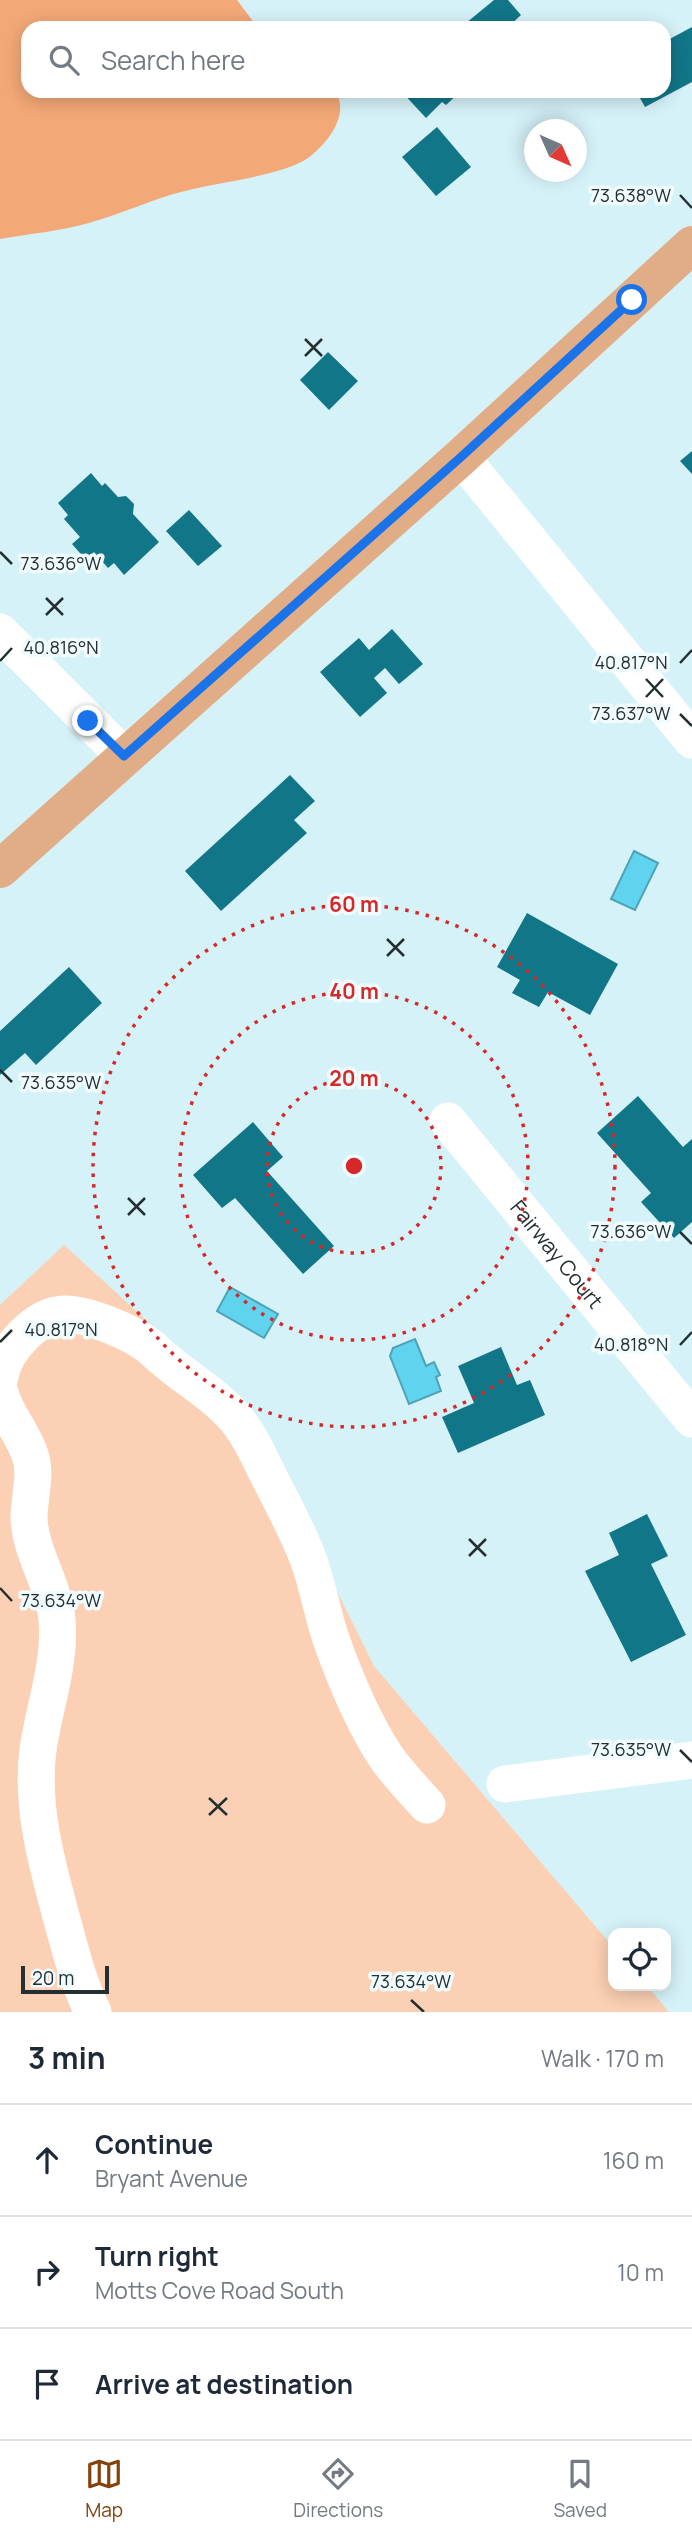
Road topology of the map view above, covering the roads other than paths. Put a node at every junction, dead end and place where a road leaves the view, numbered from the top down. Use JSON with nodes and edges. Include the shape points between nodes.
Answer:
{"nodes":[{"id":1,"x":692,"y":245,"type":"edge"},
{"id":2,"x":461,"y":457,"type":"junction"},
{"id":3,"x":0,"y":632,"type":"edge"},
{"id":4,"x":692,"y":740,"type":"edge"},
{"id":5,"x":124,"y":756,"type":"junction"},
{"id":6,"x":0,"y":869,"type":"edge"},
{"id":7,"x":448,"y":1121,"type":"dead end"},
{"id":8,"x":0,"y":1377,"type":"edge"},
{"id":9,"x":0,"y":1393,"type":"edge"},
{"id":10,"x":692,"y":1419,"type":"edge"},
{"id":11,"x":692,"y":1760,"type":"edge"},
{"id":12,"x":505,"y":1784,"type":"dead end"},
{"id":13,"x":427,"y":1805,"type":"dead end"},
{"id":14,"x":93,"y":2012,"type":"edge"}],
"edges":[{"from":1,"to":2,"type":"main road"},
{"from":2,"to":4,"type":"street"},
{"from":2,"to":5,"type":"main road"},
{"from":3,"to":5,"type":"street"},
{"from":5,"to":6,"type":"main road"},
{"from":7,"to":10,"type":"street","name":"Fairway Court"},
{"from":8,"to":13,"type":"street","via":[[12,1349],[28,1332],[55,1315],[67,1314],[132,1336],[221,1403],[250,1438],[291,1519],[349,1688],[387,1758]]},
{"from":9,"to":14,"type":"street","via":[[30,1453],[30,1531],[57,1619],[57,1648],[37,1751],[35,1789],[56,1898],[82,1991]]},
{"from":11,"to":12,"type":"street"}]}
